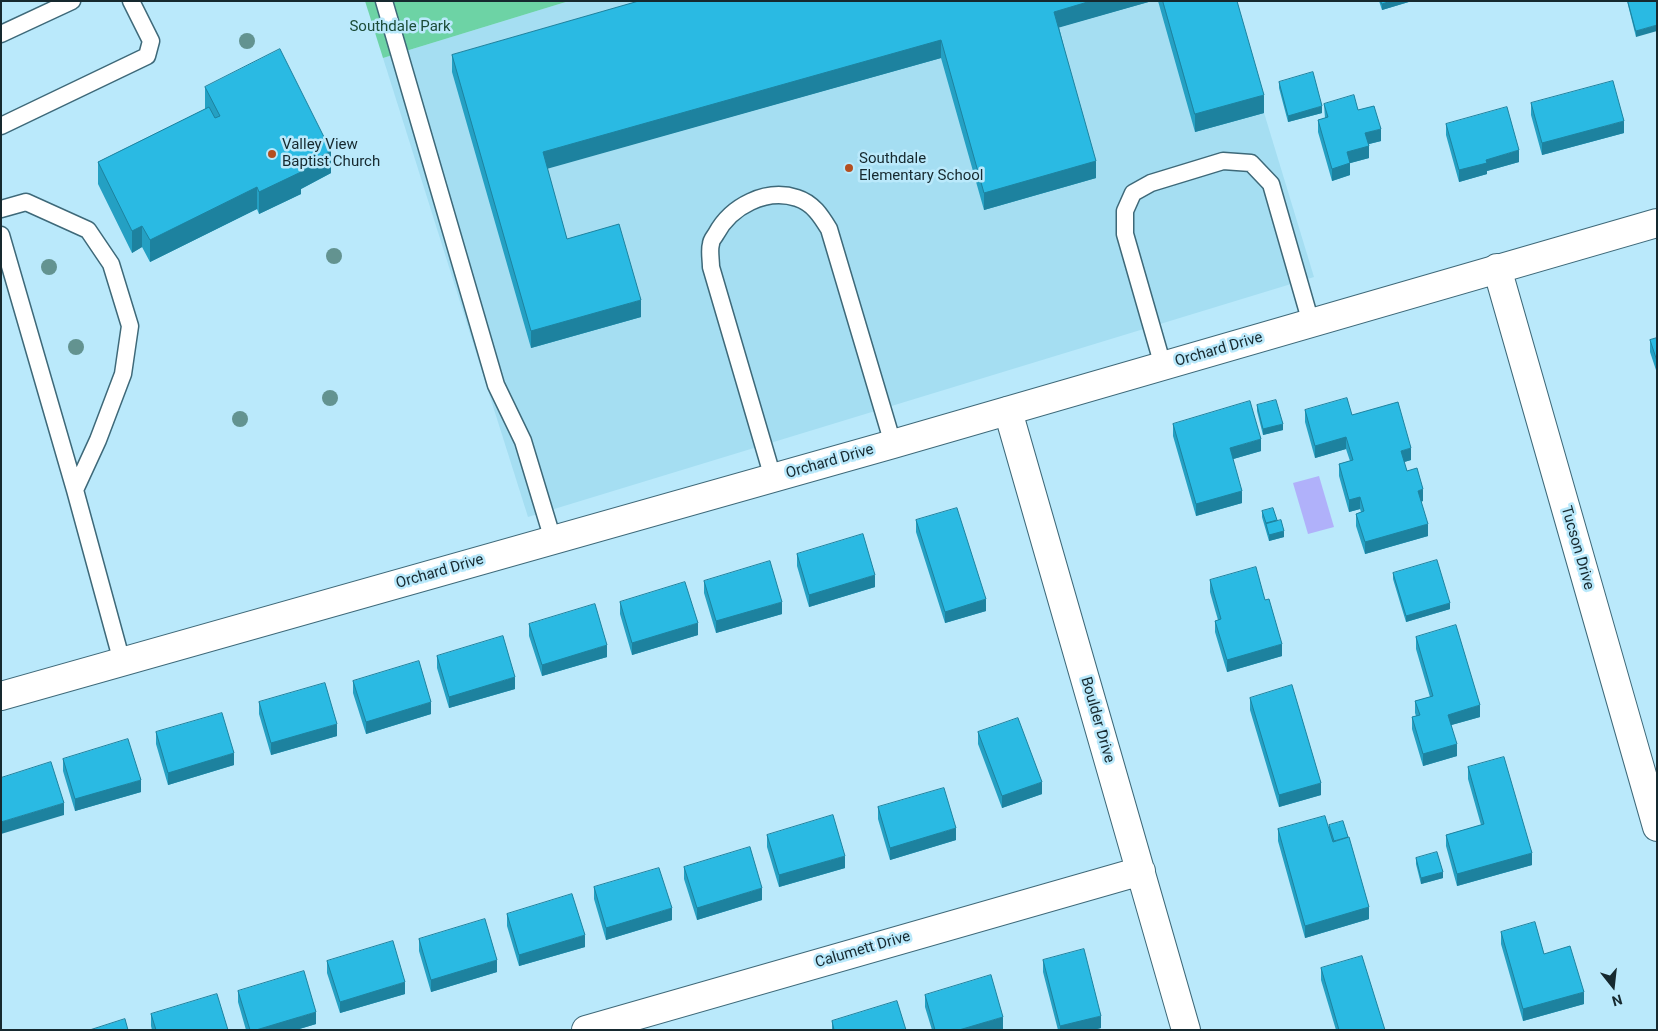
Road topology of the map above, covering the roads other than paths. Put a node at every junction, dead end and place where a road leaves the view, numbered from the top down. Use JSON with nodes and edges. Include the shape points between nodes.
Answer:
{"nodes":[{"id":1,"x":72,"y":1,"type":"edge"},
{"id":2,"x":131,"y":1,"type":"edge"},
{"id":3,"x":384,"y":1,"type":"edge"},
{"id":4,"x":1,"y":34,"type":"edge"},
{"id":5,"x":1,"y":126,"type":"edge"},
{"id":6,"x":1,"y":209,"type":"edge"},
{"id":7,"x":1657,"y":222,"type":"edge"},
{"id":8,"x":1,"y":235,"type":"edge"},
{"id":9,"x":1497,"y":268,"type":"junction"},
{"id":10,"x":1312,"y":323,"type":"junction"},
{"id":11,"x":1163,"y":366,"type":"junction"},
{"id":12,"x":1008,"y":411,"type":"junction"},
{"id":13,"x":893,"y":444,"type":"junction"},
{"id":14,"x":773,"y":478,"type":"junction"},
{"id":15,"x":75,"y":490,"type":"junction"},
{"id":16,"x":553,"y":540,"type":"junction"},
{"id":17,"x":122,"y":662,"type":"junction"},
{"id":18,"x":1,"y":696,"type":"edge"},
{"id":19,"x":1657,"y":828,"type":"edge"},
{"id":20,"x":1141,"y":871,"type":"junction"},
{"id":21,"x":586,"y":1030,"type":"edge"},
{"id":22,"x":1186,"y":1030,"type":"edge"}],
"edges":[{"from":1,"to":4,"type":"lane"},
{"from":2,"to":5,"type":"lane","via":[[151,41],[147,56]]},
{"from":3,"to":16,"type":"lane","via":[[496,385],[523,441]]},
{"from":6,"to":15,"type":"lane","via":[[26,202],[88,230],[111,264],[130,326],[123,374]]},
{"from":7,"to":9,"type":"street","name":"Orchard Drive"},
{"from":8,"to":15,"type":"lane"},
{"from":9,"to":10,"type":"street","name":"Orchard Drive"},
{"from":9,"to":19,"type":"street","name":"Tucson Drive"},
{"from":10,"to":11,"type":"street","name":"Orchard Drive"},
{"from":10,"to":11,"type":"lane","via":[[1271,184],[1251,163],[1223,162],[1151,183],[1133,193],[1125,211],[1125,234]]},
{"from":11,"to":12,"type":"street","name":"Orchard Drive"},
{"from":12,"to":13,"type":"street","name":"Orchard Drive"},
{"from":12,"to":20,"type":"street","name":"Boulder Drive"},
{"from":13,"to":14,"type":"street","name":"Orchard Drive"},
{"from":13,"to":14,"type":"lane","via":[[829,229],[818,211],[798,198],[778,194],[757,199],[735,210],[722,223],[711,244],[711,267]]},
{"from":14,"to":16,"type":"street","name":"Orchard Drive"},
{"from":15,"to":17,"type":"lane"},
{"from":16,"to":17,"type":"street","name":"Orchard Drive"},
{"from":17,"to":18,"type":"street","name":"Orchard Drive"},
{"from":20,"to":21,"type":"street","name":"Calumett Drive"},
{"from":20,"to":22,"type":"street","name":"Boulder Drive"}]}
